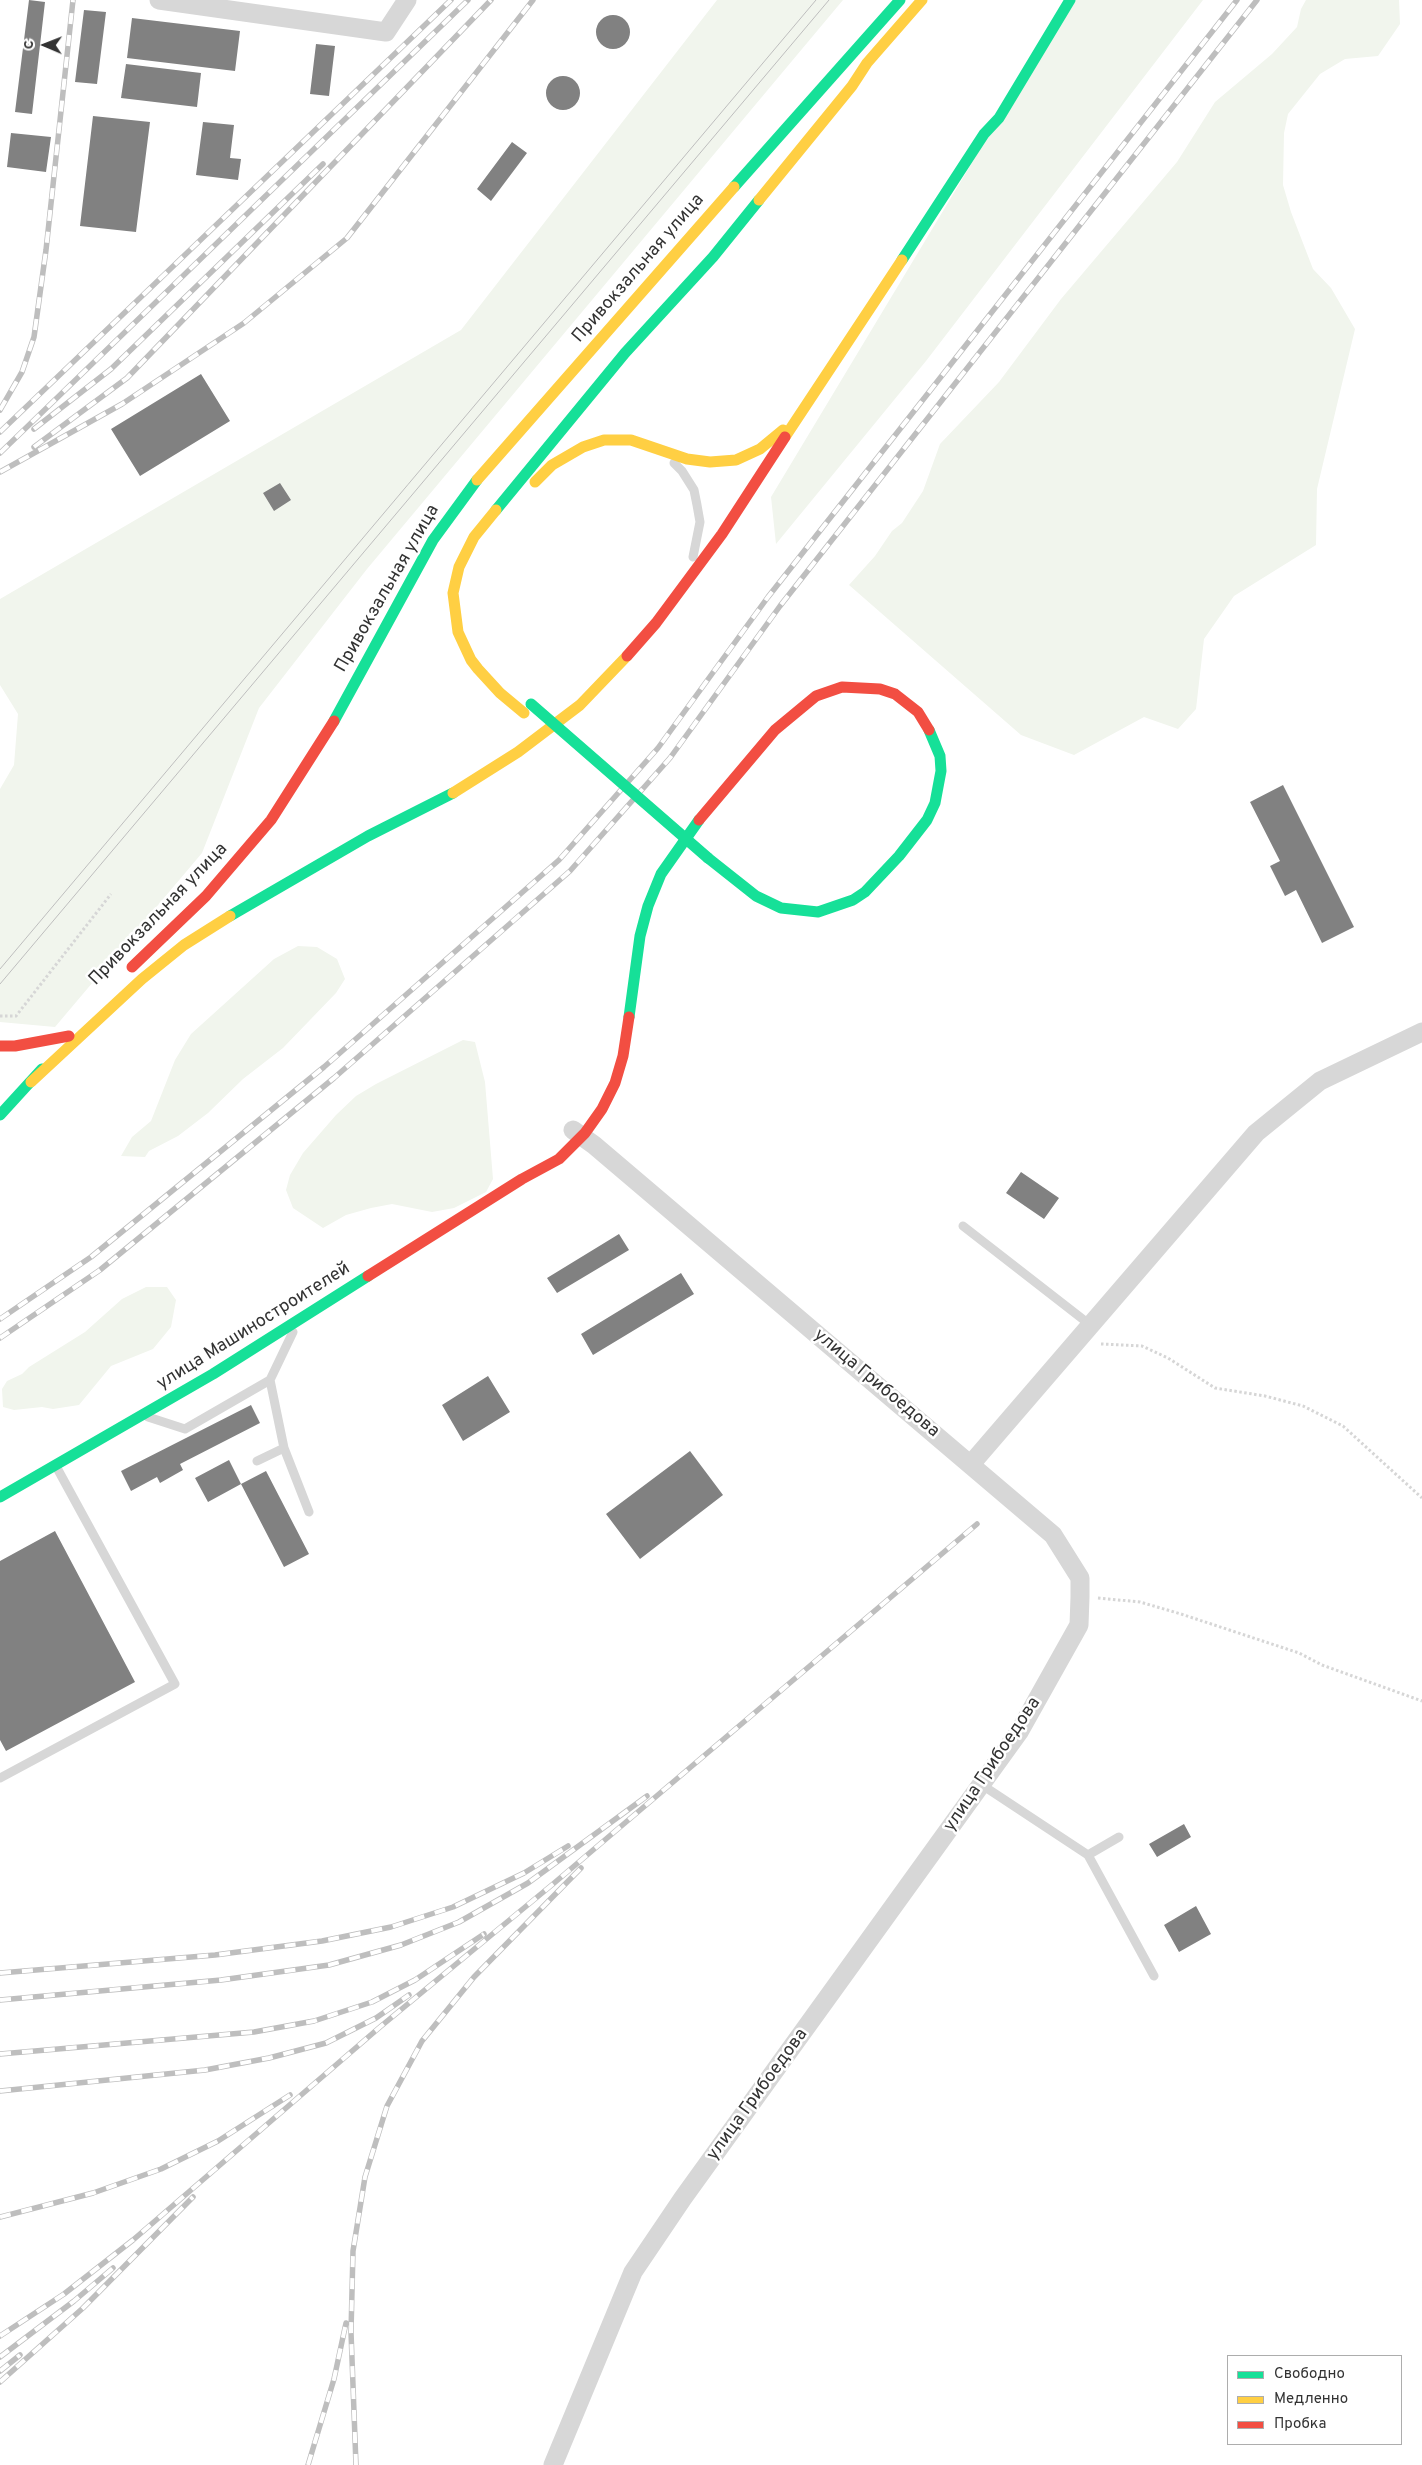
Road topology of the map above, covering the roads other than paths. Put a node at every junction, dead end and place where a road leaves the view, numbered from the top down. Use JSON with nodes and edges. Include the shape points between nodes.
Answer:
{"nodes":[{"id":1,"x":158,"y":0,"type":"edge"},
{"id":2,"x":407,"y":0,"type":"edge"},
{"id":3,"x":900,"y":0,"type":"edge"},
{"id":4,"x":922,"y":0,"type":"edge"},
{"id":5,"x":936,"y":0,"type":"edge"},
{"id":6,"x":1070,"y":0,"type":"edge"},
{"id":7,"x":1050,"y":9,"type":"dead end"},
{"id":8,"x":852,"y":86,"type":"junction"},
{"id":9,"x":984,"y":134,"type":"junction"},
{"id":10,"x":816,"y":392,"type":"junction"},
{"id":11,"x":660,"y":449,"type":"junction"},
{"id":12,"x":682,"y":590,"type":"junction"},
{"id":13,"x":892,"y":680,"type":"dead end"},
{"id":14,"x":906,"y":687,"type":"dead end"},
{"id":15,"x":773,"y":716,"type":"dead end"},
{"id":16,"x":949,"y":746,"type":"dead end"},
{"id":17,"x":952,"y":778,"type":"dead end"},
{"id":18,"x":948,"y":800,"type":"dead end"},
{"id":19,"x":694,"y":808,"type":"dead end"},
{"id":20,"x":682,"y":822,"type":"dead end"},
{"id":21,"x":672,"y":836,"type":"dead end"},
{"id":22,"x":923,"y":844,"type":"dead end"},
{"id":23,"x":654,"y":863,"type":"dead end"},
{"id":24,"x":705,"y":866,"type":"junction"},
{"id":25,"x":902,"y":870,"type":"dead end"},
{"id":26,"x":866,"y":906,"type":"dead end"},
{"id":27,"x":825,"y":922,"type":"dead end"},
{"id":28,"x":812,"y":924,"type":"dead end"},
{"id":29,"x":126,"y":974,"type":"dead end"},
{"id":30,"x":101,"y":1001,"type":"dead end"},
{"id":31,"x":1422,"y":1032,"type":"edge"},
{"id":32,"x":69,"y":1036,"type":"junction"},
{"id":33,"x":0,"y":1046,"type":"edge"},
{"id":34,"x":31,"y":1082,"type":"junction"},
{"id":35,"x":0,"y":1115,"type":"edge"},
{"id":36,"x":577,"y":1133,"type":"junction"},
{"id":37,"x":963,"y":1226,"type":"dead end"},
{"id":38,"x":298,"y":1322,"type":"junction"},
{"id":39,"x":1089,"y":1324,"type":"junction"},
{"id":40,"x":270,"y":1380,"type":"junction"},
{"id":41,"x":143,"y":1416,"type":"junction"},
{"id":42,"x":284,"y":1448,"type":"junction"},
{"id":43,"x":257,"y":1461,"type":"dead end"},
{"id":44,"x":970,"y":1464,"type":"junction"},
{"id":45,"x":56,"y":1467,"type":"junction"},
{"id":46,"x":0,"y":1497,"type":"edge"},
{"id":47,"x":309,"y":1512,"type":"dead end"},
{"id":48,"x":0,"y":1778,"type":"edge"},
{"id":49,"x":982,"y":1785,"type":"junction"},
{"id":50,"x":1119,"y":1838,"type":"dead end"},
{"id":51,"x":1088,"y":1855,"type":"junction"},
{"id":52,"x":1154,"y":1976,"type":"dead end"},
{"id":53,"x":554,"y":2465,"type":"edge"}],
"edges":[{"from":1,"to":2,"type":"street","via":[[386,32]]},
{"from":3,"to":29,"type":"main road","name":"Привокзальная улица","via":[[458,503],[433,540],[329,730],[271,820],[206,896]]},
{"from":4,"to":8,"type":"main road","via":[[867,63]]},
{"from":5,"to":8,"type":"main road","via":[[865,79]]},
{"from":6,"to":9,"type":"main road","via":[[999,118]]},
{"from":7,"to":9,"type":"main road","via":[[1046,26]]},
{"from":8,"to":24,"type":"main road","via":[[713,257],[625,353],[474,537],[459,567],[453,593],[458,632],[471,660],[500,693]]},
{"from":9,"to":10,"type":"main road"},
{"from":10,"to":11,"type":"main road","via":[[779,435],[760,449],[736,460],[710,462],[686,459]]},
{"from":10,"to":12,"type":"main road"},
{"from":11,"to":12,"type":"lane","via":[[682,471],[694,490],[700,522],[695,551]]},
{"from":11,"to":24,"type":"main road","bridge":true,"via":[[631,440],[604,440],[583,447],[552,465],[499,523],[475,561],[465,594],[467,617],[481,654],[508,684]]},
{"from":12,"to":34,"type":"main road","via":[[619,665],[572,711],[518,752],[452,794],[368,836],[184,945],[142,979]]},
{"from":13,"to":14,"type":"main road"},
{"from":15,"to":19,"type":"main road"},
{"from":16,"to":17,"type":"main road"},
{"from":18,"to":22,"type":"main road","via":[[937,826]]},
{"from":20,"to":21,"type":"main road"},
{"from":23,"to":36,"type":"main road","via":[[637,902],[629,934],[612,1054],[604,1079]]},
{"from":24,"to":36,"type":"main road","via":[[781,908],[818,912],[853,900],[865,892],[899,856],[927,820],[935,803],[941,771],[940,756],[927,725],[904,700],[880,688],[864,686],[842,687],[816,696],[775,730],[671,857],[648,906],[640,936],[623,1056],[615,1083],[602,1109]]},
{"from":25,"to":26,"type":"main road"},
{"from":27,"to":28,"type":"main road"},
{"from":30,"to":32,"type":"main road","name":"Привокзальная улица"},
{"from":31,"to":39,"type":"street","via":[[1320,1082],[1256,1133]]},
{"from":32,"to":33,"type":"main road"},
{"from":32,"to":34,"type":"main road","name":"Привокзальная улица"},
{"from":34,"to":35,"type":"main road","name":"Привокзальная улица"},
{"from":36,"to":38,"type":"main road","name":"улица Машиностроителей","via":[[522,1179]]},
{"from":36,"to":44,"type":"street","name":"улица Грибоедова"},
{"from":37,"to":39,"type":"lane"},
{"from":38,"to":40,"type":"lane"},
{"from":38,"to":41,"type":"main road","name":"улица Машиностроителей"},
{"from":39,"to":44,"type":"street"},
{"from":40,"to":41,"type":"lane","via":[[185,1429]]},
{"from":40,"to":42,"type":"lane"},
{"from":41,"to":45,"type":"main road","name":"улица Машиностроителей"},
{"from":42,"to":43,"type":"lane"},
{"from":42,"to":47,"type":"lane"},
{"from":44,"to":49,"type":"street","name":"улица Грибоедова","via":[[1053,1536],[1080,1578],[1079,1625],[1019,1732]]},
{"from":45,"to":46,"type":"main road","name":"улица Машиностроителей"},
{"from":45,"to":48,"type":"lane","via":[[175,1684]]},
{"from":49,"to":51,"type":"lane"},
{"from":49,"to":53,"type":"street","name":"улица Грибоедова","via":[[633,2272]]},
{"from":50,"to":51,"type":"lane"},
{"from":51,"to":52,"type":"lane"}]}
